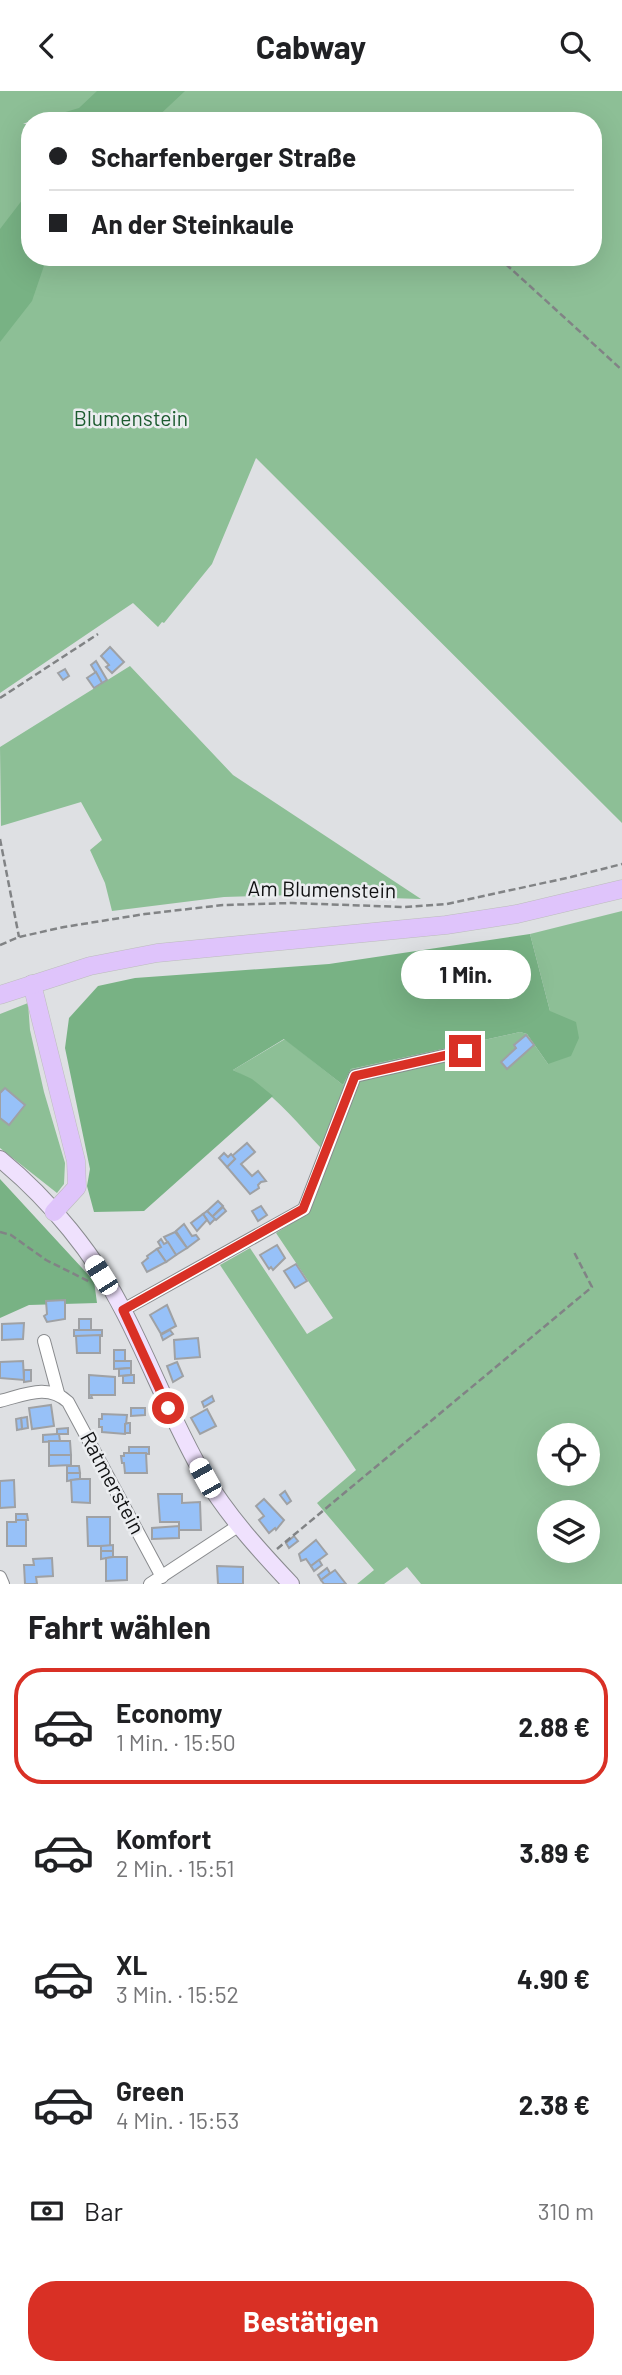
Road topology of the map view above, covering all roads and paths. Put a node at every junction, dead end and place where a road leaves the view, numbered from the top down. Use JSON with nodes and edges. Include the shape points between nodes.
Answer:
{"nodes":[{"id":1,"x":508,"y":266,"type":"edge"},
{"id":2,"x":622,"y":370,"type":"edge"},
{"id":3,"x":98,"y":634,"type":"dead end"},
{"id":4,"x":0,"y":698,"type":"edge"},
{"id":5,"x":0,"y":839,"type":"edge"},
{"id":6,"x":622,"y":864,"type":"edge"},
{"id":7,"x":622,"y":889,"type":"edge"},
{"id":8,"x":19,"y":937,"type":"junction"},
{"id":9,"x":0,"y":945,"type":"edge"},
{"id":10,"x":32,"y":984,"type":"junction"},
{"id":11,"x":0,"y":995,"type":"edge"},
{"id":12,"x":465,"y":1051,"type":"dead end"},
{"id":13,"x":0,"y":1159,"type":"edge"},
{"id":14,"x":54,"y":1212,"type":"junction"},
{"id":15,"x":0,"y":1232,"type":"edge"},
{"id":16,"x":574,"y":1252,"type":"dead end"},
{"id":17,"x":112,"y":1293,"type":"junction"},
{"id":18,"x":123,"y":1310,"type":"junction"},
{"id":19,"x":44,"y":1341,"type":"dead end"},
{"id":20,"x":58,"y":1393,"type":"junction"},
{"id":21,"x":0,"y":1401,"type":"edge"},
{"id":22,"x":238,"y":1526,"type":"junction"},
{"id":23,"x":267,"y":1558,"type":"junction"},
{"id":24,"x":0,"y":1577,"type":"edge"},
{"id":25,"x":162,"y":1577,"type":"junction"},
{"id":26,"x":3,"y":1584,"type":"edge"},
{"id":27,"x":150,"y":1584,"type":"edge"},
{"id":28,"x":291,"y":1584,"type":"edge"}],
"edges":[{"from":1,"to":2,"type":"path"},
{"from":3,"to":4,"type":"path"},
{"from":5,"to":8,"type":"path"},
{"from":6,"to":8,"type":"path","name":"Am Blumenstein","via":[[447,904],[223,905]]},
{"from":7,"to":10,"type":"main road","via":[[517,915],[446,925],[157,953],[90,966]]},
{"from":8,"to":9,"type":"path","name":"Am Blumenstein"},
{"from":10,"to":11,"type":"main road"},
{"from":10,"to":14,"type":"main road","via":[[76,1161],[77,1187]]},
{"from":12,"to":18,"type":"street","via":[[355,1076],[303,1209]]},
{"from":13,"to":14,"type":"street"},
{"from":14,"to":17,"type":"street"},
{"from":15,"to":17,"type":"path"},
{"from":16,"to":23,"type":"path","via":[[592,1287]]},
{"from":17,"to":18,"type":"street"},
{"from":18,"to":22,"type":"street","via":[[179,1432]]},
{"from":19,"to":20,"type":"street","name":"Ratmerstein"},
{"from":20,"to":21,"type":"street","via":[[43,1391]]},
{"from":20,"to":25,"type":"street","name":"Ratmerstein","via":[[68,1402]]},
{"from":22,"to":23,"type":"street"},
{"from":22,"to":25,"type":"street"},
{"from":23,"to":28,"type":"street"},
{"from":24,"to":26,"type":"street"},
{"from":25,"to":27,"type":"street"}]}
